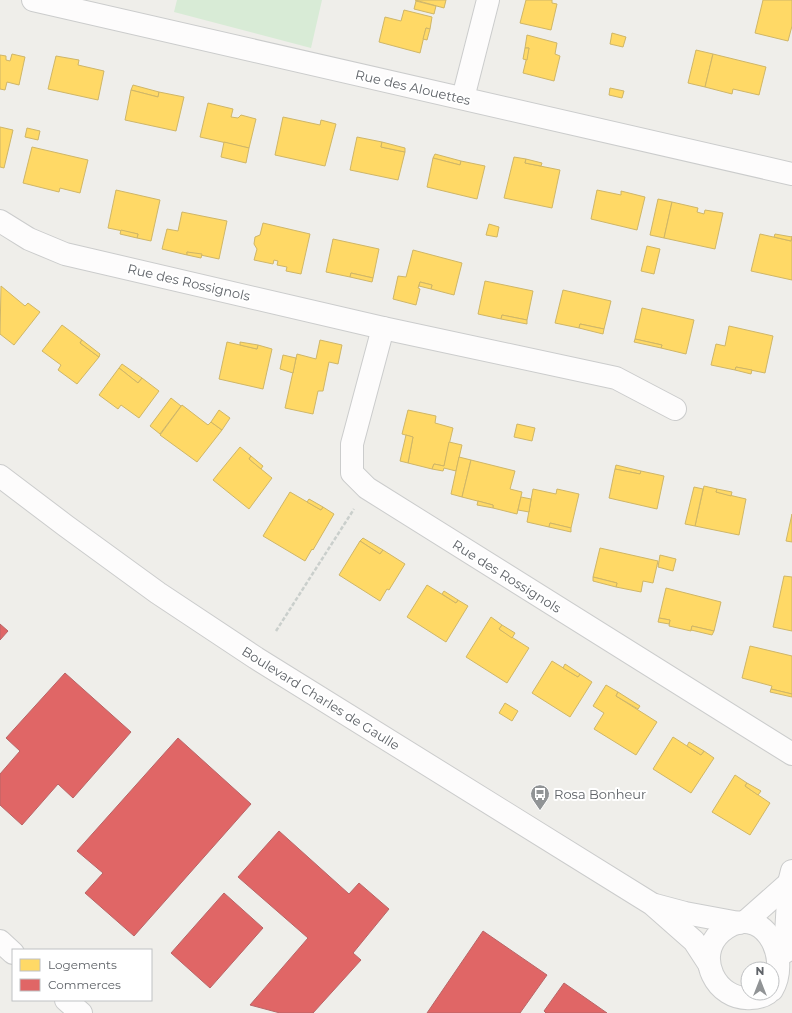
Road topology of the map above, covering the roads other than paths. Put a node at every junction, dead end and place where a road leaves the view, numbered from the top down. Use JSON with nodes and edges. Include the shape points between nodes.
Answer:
{"nodes":[{"id":1,"x":33,"y":0,"type":"edge"},
{"id":2,"x":488,"y":0,"type":"edge"},
{"id":3,"x":463,"y":98,"type":"junction"},
{"id":4,"x":792,"y":174,"type":"edge"},
{"id":5,"x":0,"y":221,"type":"edge"},
{"id":6,"x":383,"y":328,"type":"junction"},
{"id":7,"x":675,"y":409,"type":"dead end"},
{"id":8,"x":0,"y":476,"type":"edge"},
{"id":9,"x":792,"y":754,"type":"edge"},
{"id":10,"x":791,"y":877,"type":"edge"},
{"id":11,"x":652,"y":904,"type":"junction"},
{"id":12,"x":742,"y":922,"type":"junction"},
{"id":13,"x":0,"y":941,"type":"edge"},
{"id":14,"x":12,"y":952,"type":"edge"},
{"id":15,"x":709,"y":964,"type":"junction"},
{"id":16,"x":787,"y":966,"type":"edge"},
{"id":17,"x":780,"y":981,"type":"edge"},
{"id":18,"x":720,"y":988,"type":"junction"},
{"id":19,"x":740,"y":998,"type":"edge"},
{"id":20,"x":67,"y":1001,"type":"edge"},
{"id":21,"x":81,"y":1013,"type":"edge"},
{"id":22,"x":730,"y":1013,"type":"edge"}],
"edges":[{"from":1,"to":3,"type":"street","name":"Rue des Alouettes"},
{"from":2,"to":3,"type":"street"},
{"from":3,"to":4,"type":"street","name":"Rue des Alouettes"},
{"from":5,"to":6,"type":"street","name":"Rue des Rossignols","via":[[29,239],[65,254]]},
{"from":6,"to":7,"type":"street","name":"Rue des Rossignols","via":[[616,378]]},
{"from":6,"to":9,"type":"street","name":"Rue des Rossignols","via":[[352,444],[352,473],[367,488]]},
{"from":8,"to":11,"type":"street","name":"Boulevard Charles de Gaulle","via":[[146,584],[256,658]]},
{"from":10,"to":12,"type":"street"},
{"from":10,"to":16,"type":"street"},
{"from":11,"to":12,"type":"street","name":"Boulevard Charles de Gaulle","via":[[686,913]]},
{"from":11,"to":15,"type":"street","name":"Boulevard Charles de Gaulle","via":[[694,941]]},
{"from":12,"to":15,"type":"street","via":[[720,934],[709,953]]},
{"from":12,"to":16,"type":"street","via":[[756,923],[775,933],[781,942]]},
{"from":13,"to":14,"type":"street"},
{"from":15,"to":18,"type":"street"},
{"from":16,"to":17,"type":"street"},
{"from":18,"to":19,"type":"street"},
{"from":18,"to":22,"type":"street"},
{"from":20,"to":21,"type":"street"}]}
